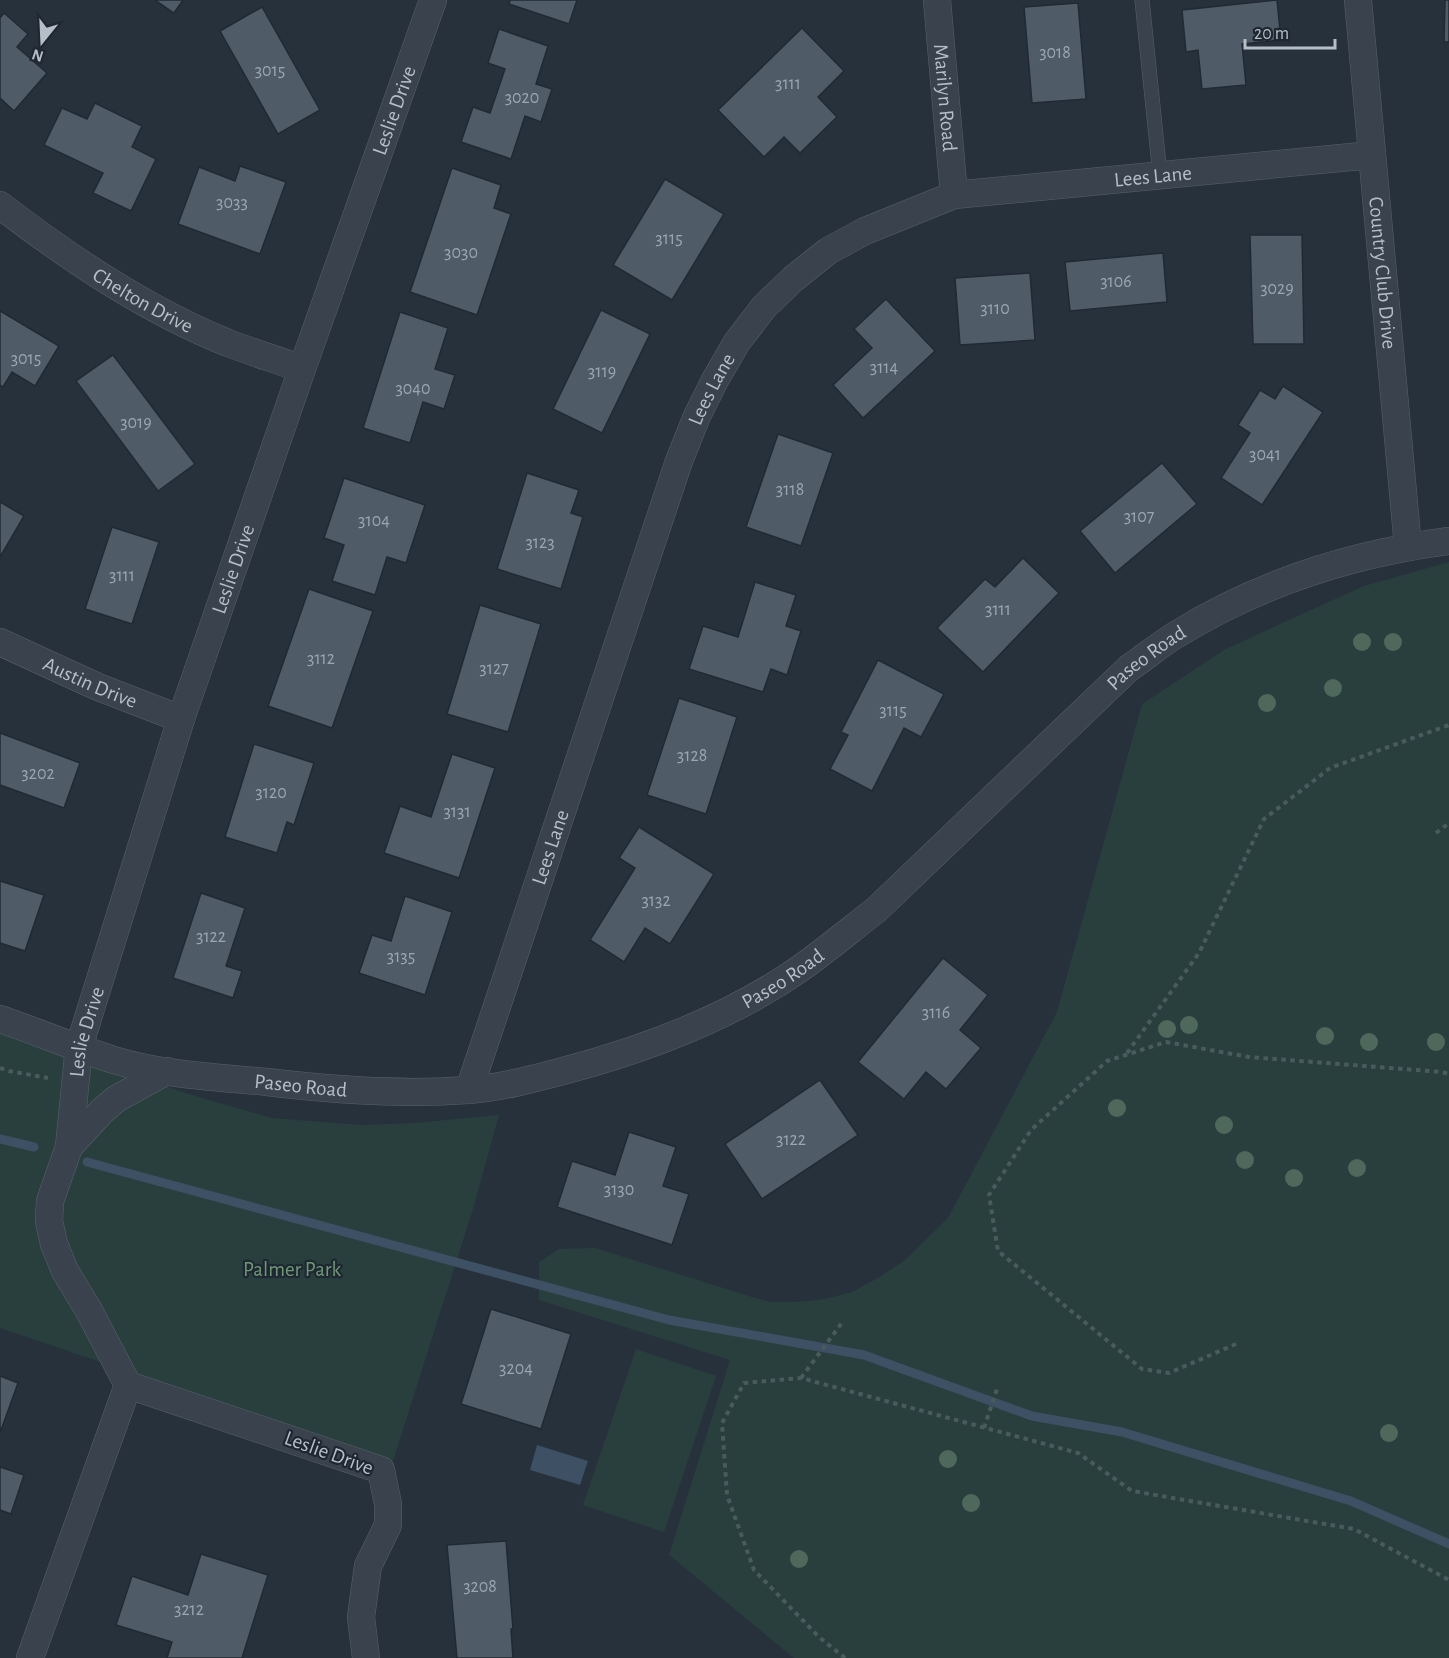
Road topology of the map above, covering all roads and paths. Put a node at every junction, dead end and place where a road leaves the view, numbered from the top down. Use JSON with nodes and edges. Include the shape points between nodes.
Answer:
{"nodes":[{"id":1,"x":937,"y":0,"type":"edge"},
{"id":2,"x":1142,"y":0,"type":"edge"},
{"id":3,"x":1358,"y":0,"type":"edge"},
{"id":4,"x":430,"y":1,"type":"edge"},
{"id":5,"x":1372,"y":155,"type":"junction"},
{"id":6,"x":1160,"y":175,"type":"junction"},
{"id":7,"x":954,"y":195,"type":"junction"},
{"id":8,"x":0,"y":205,"type":"edge"},
{"id":9,"x":302,"y":369,"type":"junction"},
{"id":10,"x":1449,"y":541,"type":"edge"},
{"id":11,"x":1408,"y":546,"type":"junction"},
{"id":12,"x":0,"y":642,"type":"edge"},
{"id":13,"x":181,"y":719,"type":"junction"},
{"id":14,"x":1449,"y":725,"type":"edge"},
{"id":15,"x":1449,"y":823,"type":"edge"},
{"id":16,"x":1436,"y":833,"type":"dead end"},
{"id":17,"x":0,"y":1019,"type":"edge"},
{"id":18,"x":79,"y":1047,"type":"junction"},
{"id":19,"x":1126,"y":1055,"type":"junction"},
{"id":20,"x":0,"y":1068,"type":"edge"},
{"id":21,"x":167,"y":1071,"type":"junction"},
{"id":22,"x":1449,"y":1074,"type":"edge"},
{"id":23,"x":469,"y":1090,"type":"junction"},
{"id":24,"x":69,"y":1146,"type":"junction"},
{"id":25,"x":844,"y":1320,"type":"dead end"},
{"id":26,"x":1236,"y":1344,"type":"dead end"},
{"id":27,"x":801,"y":1378,"type":"junction"},
{"id":28,"x":128,"y":1385,"type":"junction"},
{"id":29,"x":997,"y":1389,"type":"dead end"},
{"id":30,"x":984,"y":1428,"type":"junction"},
{"id":31,"x":1449,"y":1580,"type":"edge"},
{"id":32,"x":30,"y":1658,"type":"edge"},
{"id":33,"x":366,"y":1658,"type":"edge"},
{"id":34,"x":845,"y":1658,"type":"edge"}],
"edges":[{"from":1,"to":7,"type":"street","name":"Marilyn Road"},
{"from":2,"to":6,"type":"lane"},
{"from":3,"to":5,"type":"street","name":"Country Club Drive"},
{"from":4,"to":9,"type":"street","name":"Leslie Drive"},
{"from":5,"to":6,"type":"street","name":"Lees Lane"},
{"from":5,"to":11,"type":"street","name":"Country Club Drive"},
{"from":6,"to":7,"type":"street","name":"Lees Lane"},
{"from":7,"to":23,"type":"street","name":"Lees Lane","via":[[865,231],[828,252],[793,279],[764,307],[715,380],[680,461]]},
{"from":8,"to":9,"type":"street","name":"Chelton Drive","via":[[73,258],[179,320]]},
{"from":9,"to":13,"type":"street","name":"Leslie Drive"},
{"from":10,"to":11,"type":"street","name":"Paseo Road"},
{"from":11,"to":23,"type":"street","name":"Paseo Road","via":[[1298,575],[1226,606],[1173,636],[1129,668],[876,910],[806,965],[761,992],[654,1044],[541,1077]]},
{"from":12,"to":13,"type":"street","name":"Austin Drive","via":[[98,687]]},
{"from":13,"to":18,"type":"street","name":"Leslie Drive"},
{"from":14,"to":19,"type":"path","via":[[1329,768],[1264,819],[1199,953]]},
{"from":15,"to":16,"type":"path"},
{"from":17,"to":18,"type":"street","name":"Paseo Road"},
{"from":18,"to":20,"type":"path","via":[[57,1080]]},
{"from":18,"to":21,"type":"street","name":"Paseo Road"},
{"from":18,"to":24,"type":"street","name":"Leslie Drive"},
{"from":19,"to":22,"type":"path","via":[[1166,1042],[1249,1057]]},
{"from":19,"to":26,"type":"path","via":[[1107,1061],[1031,1130],[989,1195],[998,1251],[1142,1369],[1169,1373]]},
{"from":21,"to":23,"type":"street","name":"Paseo Road","via":[[332,1089]]},
{"from":21,"to":24,"type":"street","name":"Leslie Drive","via":[[116,1099]]},
{"from":24,"to":28,"type":"street","name":"Leslie Drive","via":[[50,1201],[54,1244],[64,1271]]},
{"from":25,"to":27,"type":"path"},
{"from":27,"to":30,"type":"path"},
{"from":27,"to":34,"type":"path","via":[[744,1383],[722,1422],[727,1496],[754,1570]]},
{"from":28,"to":32,"type":"street"},
{"from":28,"to":33,"type":"street","name":"Leslie Drive","via":[[381,1470],[388,1525],[368,1566],[361,1617]]},
{"from":29,"to":30,"type":"path"},
{"from":30,"to":31,"type":"path","via":[[1078,1453],[1132,1491],[1354,1529]]}]}
